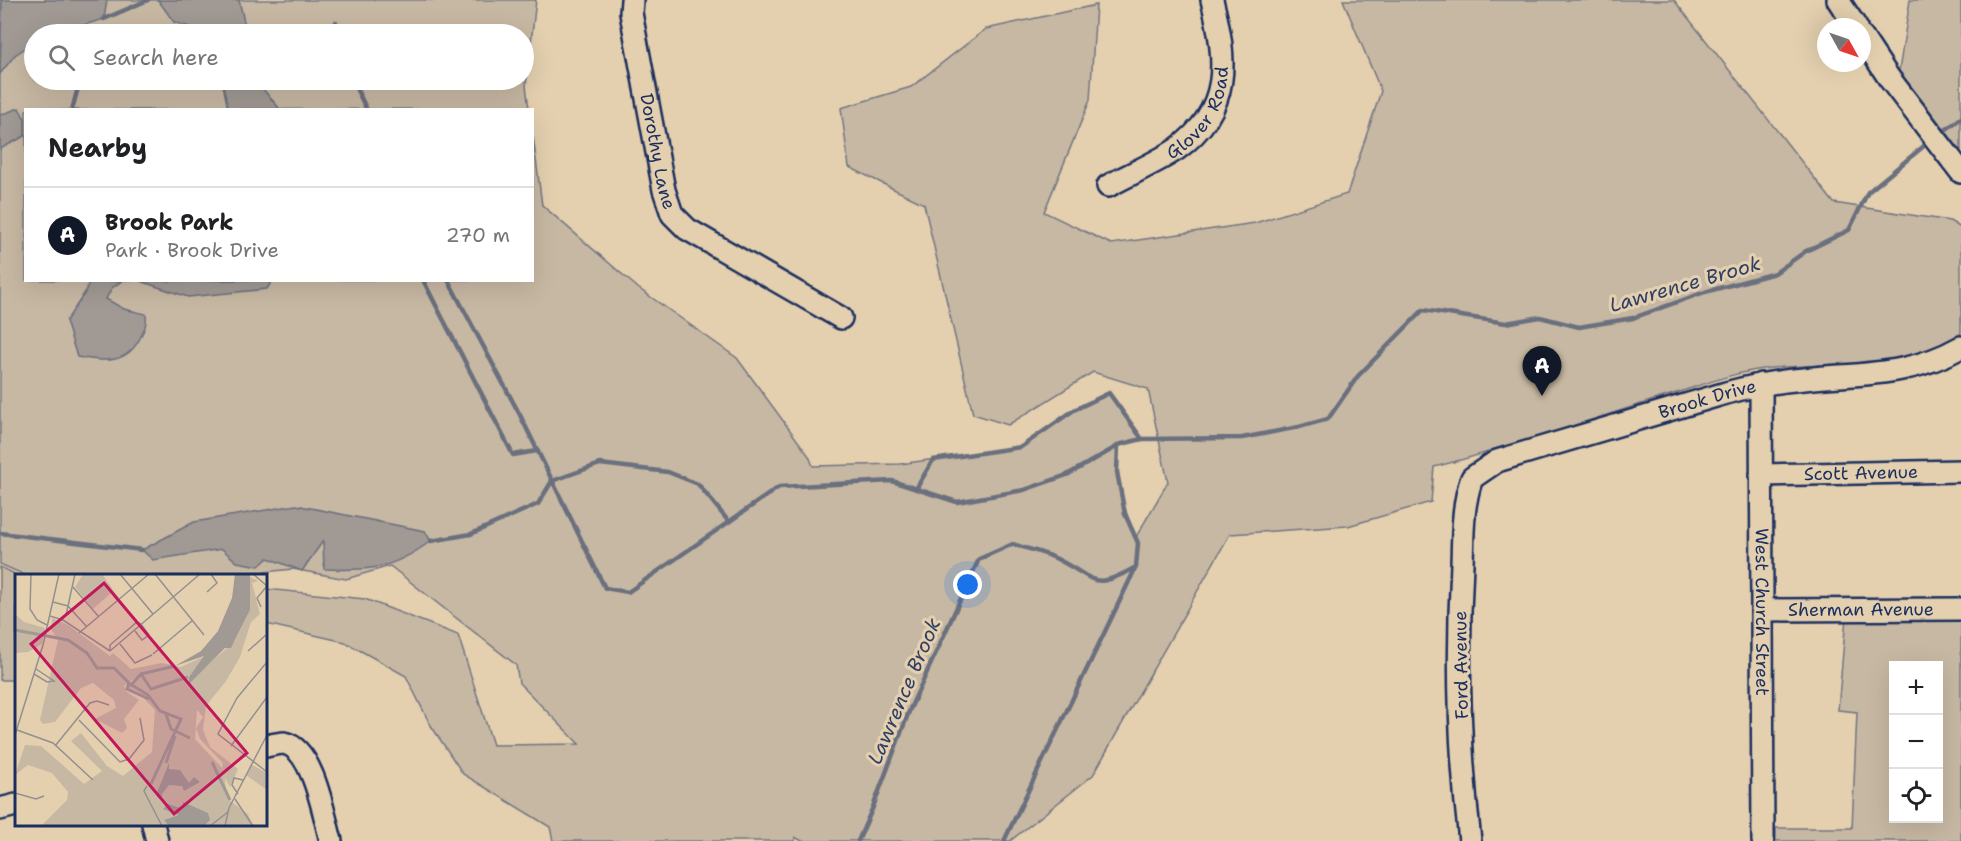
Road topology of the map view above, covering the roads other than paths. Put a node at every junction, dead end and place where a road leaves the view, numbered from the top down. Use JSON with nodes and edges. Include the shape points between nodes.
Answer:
{"nodes":[{"id":1,"x":632,"y":0,"type":"edge"},
{"id":2,"x":1212,"y":0,"type":"edge"},
{"id":3,"x":1838,"y":0,"type":"edge"},
{"id":4,"x":1850,"y":18,"type":"edge"},
{"id":5,"x":1871,"y":49,"type":"edge"},
{"id":6,"x":1959,"y":169,"type":"edge"},
{"id":7,"x":1108,"y":186,"type":"dead end"},
{"id":8,"x":841,"y":318,"type":"dead end"},
{"id":9,"x":1961,"y":347,"type":"edge"},
{"id":10,"x":1761,"y":384,"type":"junction"},
{"id":11,"x":1961,"y":471,"type":"edge"},
{"id":12,"x":1761,"y":475,"type":"junction"},
{"id":13,"x":1468,"y":489,"type":"joint"},
{"id":14,"x":1961,"y":609,"type":"edge"},
{"id":15,"x":1761,"y":610,"type":"junction"},
{"id":16,"x":274,"y":745,"type":"edge"},
{"id":17,"x":15,"y":804,"type":"edge"},
{"id":18,"x":0,"y":808,"type":"edge"},
{"id":19,"x":153,"y":826,"type":"edge"},
{"id":20,"x":157,"y":841,"type":"edge"},
{"id":21,"x":332,"y":841,"type":"edge"},
{"id":22,"x":1470,"y":841,"type":"edge"},
{"id":23,"x":1763,"y":841,"type":"edge"}],
"edges":[{"from":1,"to":8,"type":"street","name":"Dorothy Lane","via":[[631,13],[662,179],[672,214],[687,229]]},
{"from":2,"to":7,"type":"street","name":"Glover Road","via":[[1224,63],[1218,94],[1203,125],[1176,149]]},
{"from":3,"to":4,"type":"street"},
{"from":5,"to":6,"type":"street"},
{"from":9,"to":10,"type":"street","name":"Brook Drive","via":[[1897,372]]},
{"from":10,"to":12,"type":"street","name":"West Church Street"},
{"from":10,"to":13,"type":"street","name":"Brook Drive","via":[[1497,461],[1472,478]]},
{"from":11,"to":12,"type":"street","name":"Scott Avenue"},
{"from":12,"to":15,"type":"street","name":"West Church Street"},
{"from":13,"to":22,"type":"street","name":"Ford Avenue","via":[[1460,597],[1462,773]]},
{"from":14,"to":15,"type":"street","name":"Sherman Avenue"},
{"from":15,"to":23,"type":"street","name":"West Church Street"},
{"from":16,"to":21,"type":"street","via":[[300,750],[309,766]]},
{"from":17,"to":18,"type":"street"},
{"from":19,"to":20,"type":"street"}]}
